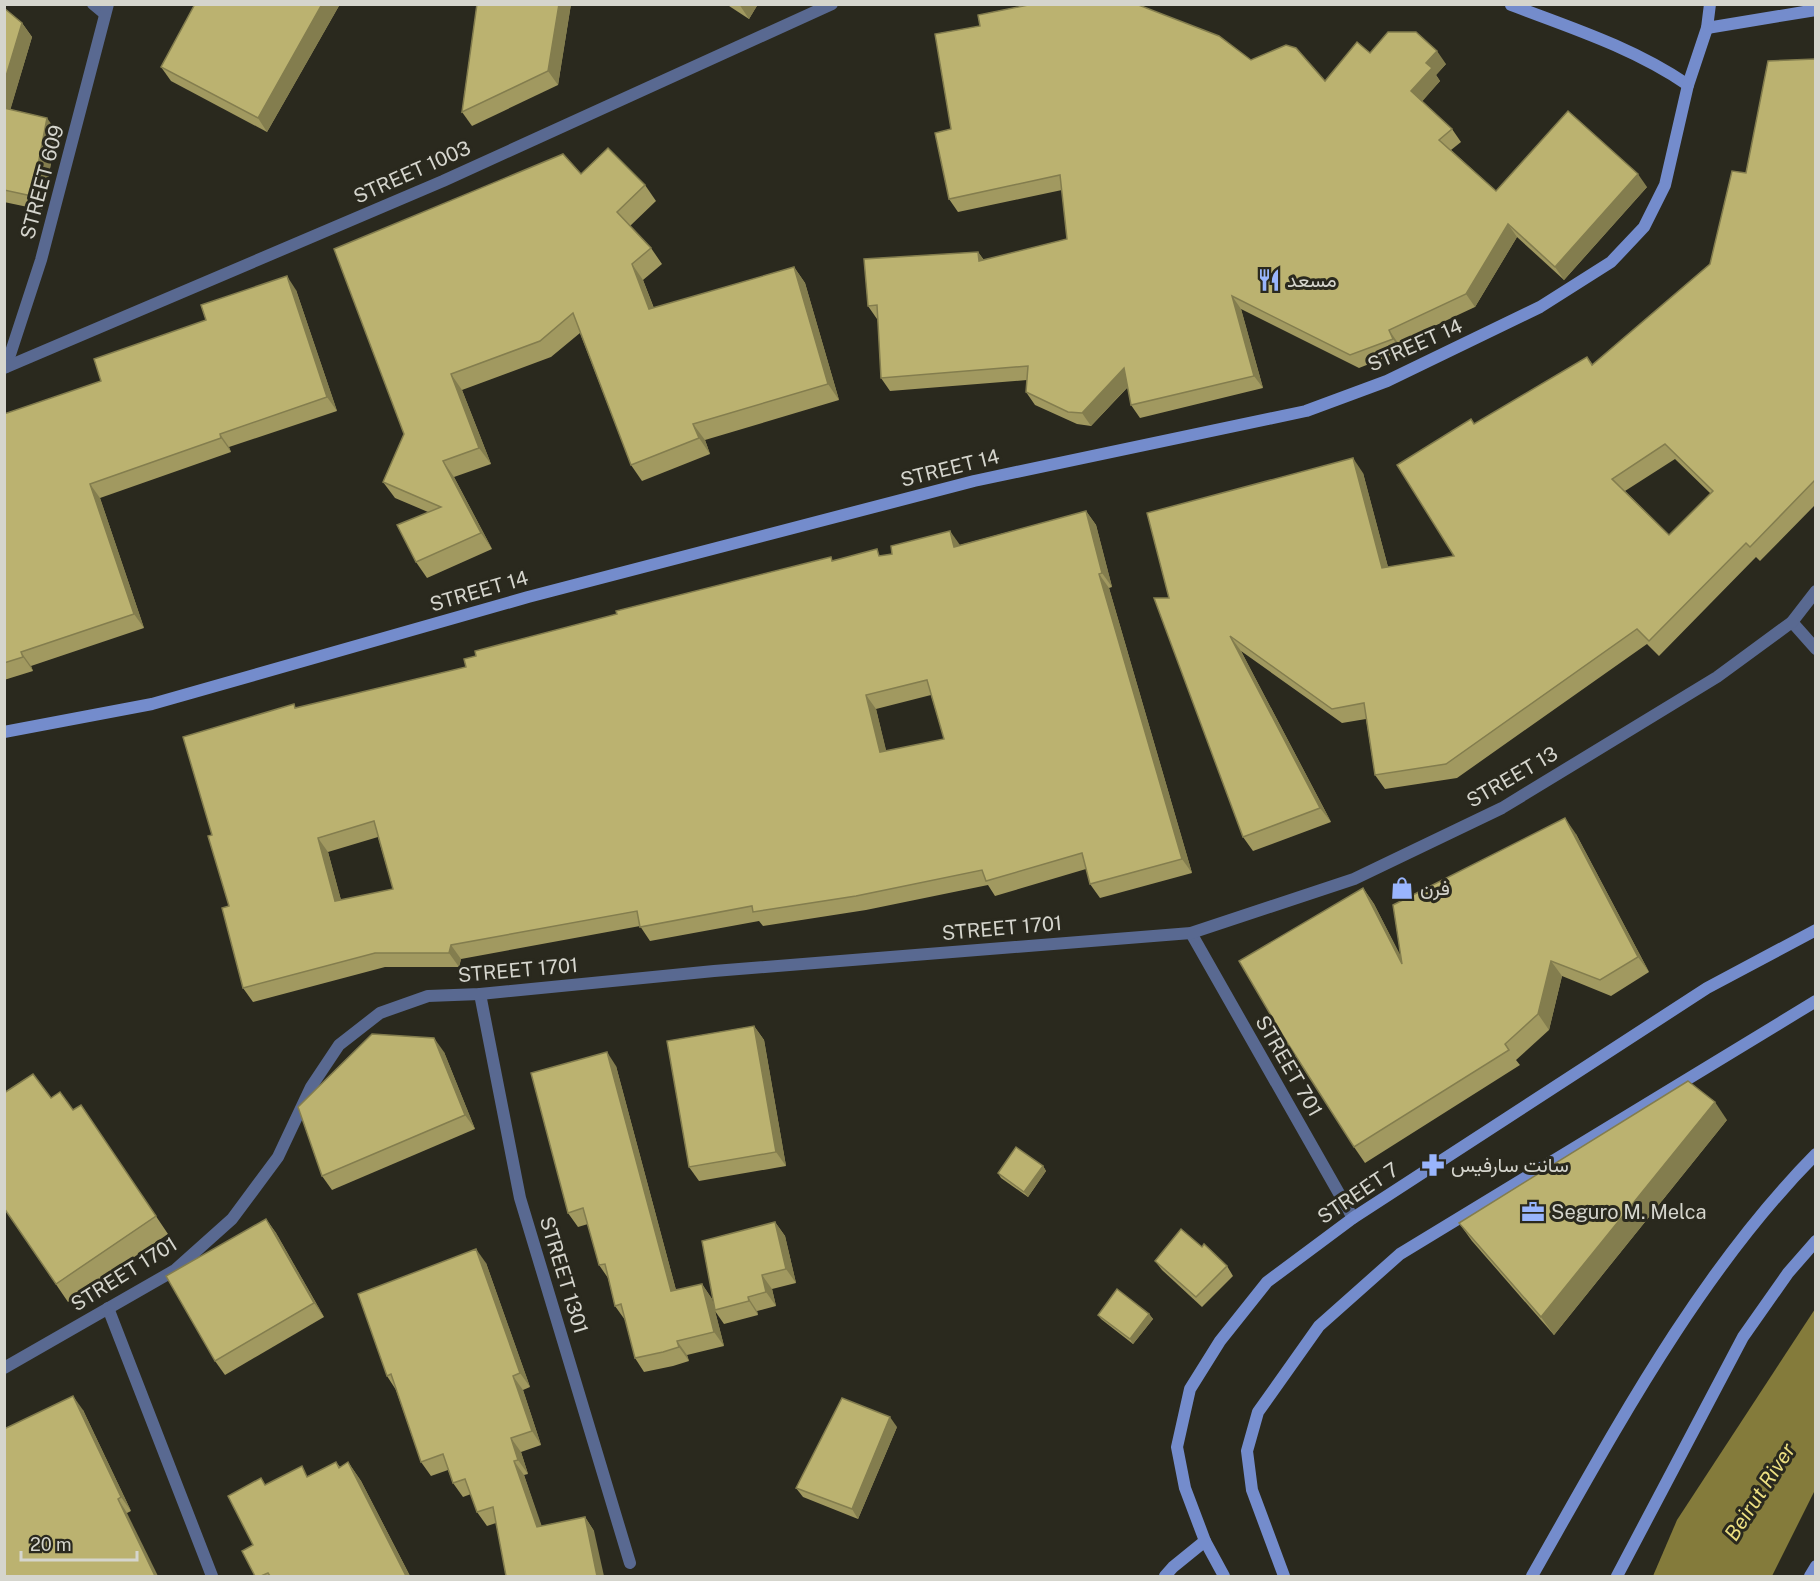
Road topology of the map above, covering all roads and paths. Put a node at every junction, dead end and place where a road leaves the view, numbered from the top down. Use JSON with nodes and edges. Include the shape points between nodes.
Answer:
{"nodes":[{"id":1,"x":93,"y":4,"type":"edge"},
{"id":2,"x":832,"y":4,"type":"edge"},
{"id":3,"x":1507,"y":4,"type":"edge"},
{"id":4,"x":1538,"y":4,"type":"edge"},
{"id":5,"x":1710,"y":4,"type":"edge"},
{"id":6,"x":1511,"y":5,"type":"edge"},
{"id":7,"x":107,"y":9,"type":"edge"},
{"id":8,"x":1815,"y":10,"type":"edge"},
{"id":9,"x":1707,"y":28,"type":"junction"},
{"id":10,"x":1688,"y":85,"type":"junction"},
{"id":11,"x":5,"y":367,"type":"edge"},
{"id":12,"x":1815,"y":591,"type":"edge"},
{"id":13,"x":1792,"y":622,"type":"junction"},
{"id":14,"x":1815,"y":649,"type":"edge"},
{"id":15,"x":4,"y":732,"type":"edge"},
{"id":16,"x":1815,"y":930,"type":"edge"},
{"id":17,"x":1191,"y":933,"type":"junction"},
{"id":18,"x":480,"y":994,"type":"junction"},
{"id":19,"x":1815,"y":1001,"type":"edge"},
{"id":20,"x":1815,"y":1154,"type":"edge"},
{"id":21,"x":1353,"y":1218,"type":"junction"},
{"id":22,"x":1815,"y":1241,"type":"edge"},
{"id":23,"x":108,"y":1308,"type":"junction"},
{"id":24,"x":4,"y":1368,"type":"edge"},
{"id":25,"x":1205,"y":1541,"type":"junction"},
{"id":26,"x":630,"y":1563,"type":"dead end"},
{"id":27,"x":1815,"y":1566,"type":"edge"},
{"id":28,"x":212,"y":1576,"type":"edge"},
{"id":29,"x":1165,"y":1576,"type":"edge"},
{"id":30,"x":1224,"y":1576,"type":"edge"},
{"id":31,"x":1284,"y":1576,"type":"edge"},
{"id":32,"x":1532,"y":1576,"type":"edge"},
{"id":33,"x":1617,"y":1576,"type":"edge"},
{"id":34,"x":1810,"y":1576,"type":"edge"}],
"edges":[{"from":1,"to":7,"type":"street"},
{"from":2,"to":11,"type":"street","name":"STREET 1003","via":[[443,181]]},
{"from":3,"to":6,"type":"street"},
{"from":4,"to":6,"type":"street"},
{"from":5,"to":9,"type":"street","name":"STREET 14"},
{"from":6,"to":10,"type":"street","via":[[1617,46],[1661,66]]},
{"from":7,"to":11,"type":"street","name":"STREET 609","via":[[41,260]]},
{"from":8,"to":9,"type":"street"},
{"from":9,"to":10,"type":"street","name":"STREET 14"},
{"from":10,"to":15,"type":"street","name":"STREET 14","via":[[1665,185],[1644,227],[1611,262],[1540,307],[1367,388],[1306,411],[951,487],[528,597],[152,704]]},
{"from":12,"to":13,"type":"street","name":"STREET 13"},
{"from":13,"to":14,"type":"street"},
{"from":13,"to":17,"type":"street","name":"STREET 13","via":[[1717,677],[1502,808],[1354,879]]},
{"from":16,"to":21,"type":"street","name":"STREET 7","via":[[1707,988]]},
{"from":17,"to":18,"type":"street","name":"STREET 1701"},
{"from":17,"to":21,"type":"street","name":"STREET 701"},
{"from":18,"to":23,"type":"street","name":"STREET 1701","via":[[428,996],[380,1013],[339,1045],[311,1088],[278,1157],[232,1220],[175,1270]]},
{"from":18,"to":26,"type":"street","name":"STREET 1301","via":[[520,1198]]},
{"from":19,"to":31,"type":"street","via":[[1400,1254],[1319,1326],[1258,1412],[1247,1450],[1252,1490]]},
{"from":20,"to":32,"type":"street","via":[[1722,1265],[1670,1343]]},
{"from":21,"to":25,"type":"street","name":"STREET 7","via":[[1267,1282],[1220,1341],[1190,1389],[1177,1447],[1185,1488]]},
{"from":22,"to":33,"type":"street","via":[[1743,1337]]},
{"from":23,"to":24,"type":"street","name":"STREET 1701"},
{"from":23,"to":28,"type":"street"},
{"from":25,"to":29,"type":"street"},
{"from":25,"to":30,"type":"street","name":"STREET 7"},
{"from":27,"to":34,"type":"street"}]}
